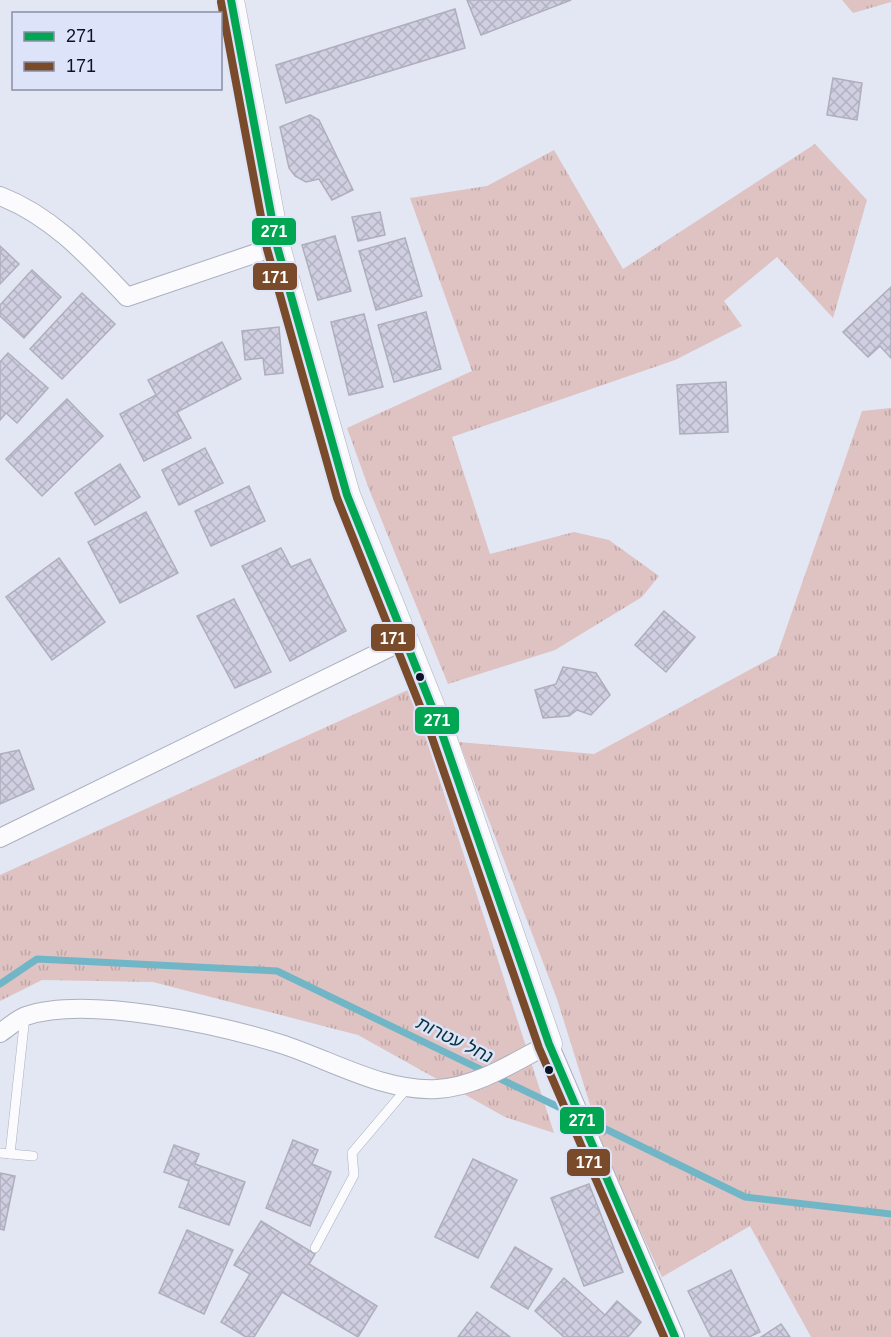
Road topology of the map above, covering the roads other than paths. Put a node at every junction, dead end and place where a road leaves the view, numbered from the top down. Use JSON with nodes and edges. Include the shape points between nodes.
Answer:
{"nodes":[{"id":1,"x":231,"y":0,"type":"edge"},
{"id":2,"x":0,"y":196,"type":"edge"},
{"id":3,"x":277,"y":246,"type":"junction"},
{"id":4,"x":405,"y":640,"type":"junction"},
{"id":5,"x":0,"y":838,"type":"edge"},
{"id":6,"x":26,"y":1016,"type":"junction"},
{"id":7,"x":0,"y":1033,"type":"edge"},
{"id":8,"x":549,"y":1044,"type":"junction"},
{"id":9,"x":407,"y":1088,"type":"junction"},
{"id":10,"x":5,"y":1153,"type":"edge"},
{"id":11,"x":33,"y":1156,"type":"dead end"},
{"id":12,"x":315,"y":1248,"type":"dead end"},
{"id":13,"x":675,"y":1337,"type":"edge"}],
"edges":[{"from":1,"to":3,"type":"street"},
{"from":2,"to":3,"type":"street","via":[[24,206],[81,248],[127,297]]},
{"from":3,"to":4,"type":"street","via":[[347,495]]},
{"from":4,"to":5,"type":"street"},
{"from":4,"to":8,"type":"street","via":[[438,722]]},
{"from":6,"to":7,"type":"street"},
{"from":6,"to":9,"type":"street","via":[[81,1008],[208,1026],[280,1044]]},
{"from":6,"to":10,"type":"lane"},
{"from":8,"to":9,"type":"street","via":[[474,1082],[438,1089]]},
{"from":8,"to":13,"type":"street"},
{"from":9,"to":12,"type":"lane","via":[[352,1153],[354,1175]]},
{"from":10,"to":11,"type":"lane"}]}
